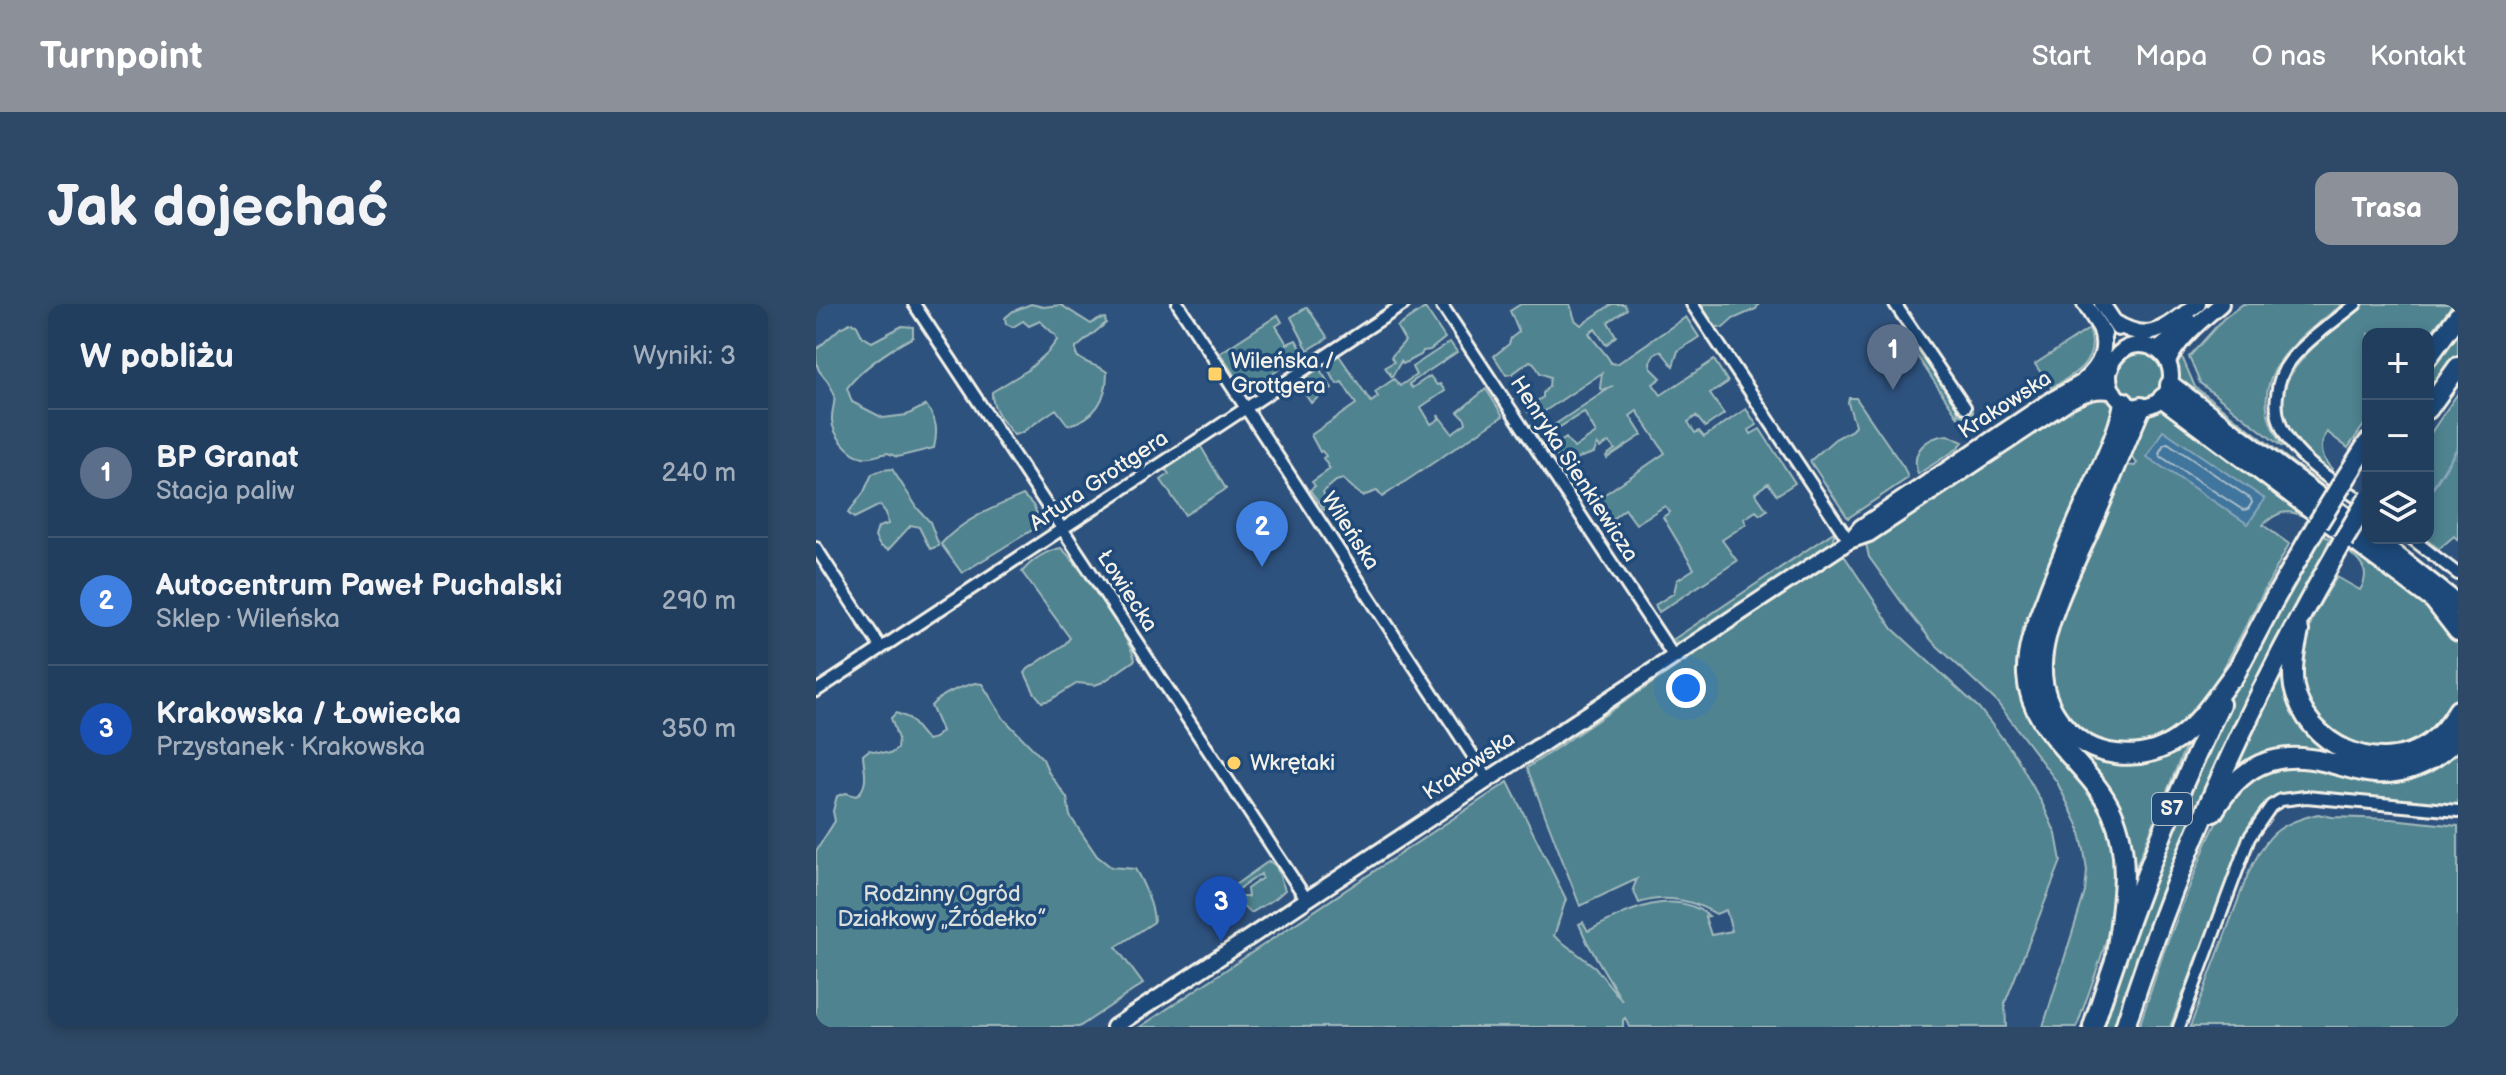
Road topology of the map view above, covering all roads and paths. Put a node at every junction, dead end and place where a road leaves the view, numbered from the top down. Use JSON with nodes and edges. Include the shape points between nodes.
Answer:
{"nodes":[{"id":1,"x":914,"y":304,"type":"edge"},
{"id":2,"x":1178,"y":304,"type":"edge"},
{"id":3,"x":1404,"y":304,"type":"edge"},
{"id":4,"x":1441,"y":304,"type":"edge"},
{"id":5,"x":1692,"y":304,"type":"edge"},
{"id":6,"x":1895,"y":304,"type":"edge"},
{"id":7,"x":2085,"y":304,"type":"edge"},
{"id":8,"x":2102,"y":304,"type":"edge"},
{"id":9,"x":2198,"y":304,"type":"edge"},
{"id":10,"x":2212,"y":304,"type":"edge"},
{"id":11,"x":2221,"y":304,"type":"edge"},
{"id":12,"x":2356,"y":304,"type":"edge"},
{"id":13,"x":2458,"y":316,"type":"edge"},
{"id":14,"x":2107,"y":325,"type":"junction"},
{"id":15,"x":2133,"y":347,"type":"junction"},
{"id":16,"x":2154,"y":349,"type":"junction"},
{"id":17,"x":2434,"y":349,"type":"edge"},
{"id":18,"x":2119,"y":354,"type":"junction"},
{"id":19,"x":2168,"y":362,"type":"junction"},
{"id":20,"x":2458,"y":367,"type":"edge"},
{"id":21,"x":2111,"y":368,"type":"junction"},
{"id":22,"x":2081,"y":383,"type":"junction"},
{"id":23,"x":2166,"y":392,"type":"junction"},
{"id":24,"x":2126,"y":400,"type":"junction"},
{"id":25,"x":2434,"y":401,"type":"edge"},
{"id":26,"x":1965,"y":407,"type":"dead end"},
{"id":27,"x":1245,"y":408,"type":"junction"},
{"id":28,"x":2362,"y":452,"type":"edge"},
{"id":29,"x":1928,"y":482,"type":"junction"},
{"id":30,"x":1944,"y":484,"type":"junction"},
{"id":31,"x":2362,"y":498,"type":"edge"},
{"id":32,"x":2362,"y":511,"type":"edge"},
{"id":33,"x":1062,"y":529,"type":"junction"},
{"id":34,"x":2362,"y":530,"type":"edge"},
{"id":35,"x":1849,"y":541,"type":"junction"},
{"id":36,"x":2381,"y":544,"type":"edge"},
{"id":37,"x":2419,"y":544,"type":"edge"},
{"id":38,"x":816,"y":548,"type":"edge"},
{"id":39,"x":2458,"y":574,"type":"edge"},
{"id":40,"x":2308,"y":600,"type":"junction"},
{"id":41,"x":2458,"y":605,"type":"edge"},
{"id":42,"x":2458,"y":631,"type":"edge"},
{"id":43,"x":881,"y":648,"type":"junction"},
{"id":44,"x":1674,"y":657,"type":"junction"},
{"id":45,"x":2238,"y":668,"type":"junction"},
{"id":46,"x":816,"y":691,"type":"edge"},
{"id":47,"x":2458,"y":710,"type":"edge"},
{"id":48,"x":2458,"y":737,"type":"edge"},
{"id":49,"x":1488,"y":779,"type":"junction"},
{"id":50,"x":2458,"y":811,"type":"edge"},
{"id":51,"x":2185,"y":858,"type":"junction"},
{"id":52,"x":1307,"y":900,"type":"junction"},
{"id":53,"x":2116,"y":955,"type":"junction"},
{"id":54,"x":1114,"y":1027,"type":"edge"},
{"id":55,"x":2093,"y":1027,"type":"edge"},
{"id":56,"x":2125,"y":1027,"type":"edge"},
{"id":57,"x":2179,"y":1027,"type":"edge"}],
"edges":[{"from":1,"to":33,"type":"street","name":"Łowiecka"},
{"from":2,"to":27,"type":"street","name":"Wileńska"},
{"from":3,"to":27,"type":"street","name":"Artura Grottgera"},
{"from":4,"to":44,"type":"street","name":"Henryka Sienkiewicza"},
{"from":5,"to":35,"type":"street"},
{"from":6,"to":26,"type":"street"},
{"from":7,"to":14,"type":"street"},
{"from":8,"to":14,"type":"street"},
{"from":9,"to":14,"type":"street","via":[[2146,334]]},
{"from":10,"to":16,"type":"street"},
{"from":11,"to":19,"type":"street"},
{"from":12,"to":31,"type":"street","via":[[2288,364],[2276,406],[2280,426],[2293,446]]},
{"from":13,"to":17,"type":"highway"},
{"from":14,"to":15,"type":"street"},
{"from":14,"to":18,"type":"street"},
{"from":14,"to":22,"type":"street","via":[[2103,353]]},
{"from":15,"to":16,"type":"street"},
{"from":15,"to":18,"type":"street"},
{"from":16,"to":19,"type":"street"},
{"from":18,"to":21,"type":"street"},
{"from":19,"to":23,"type":"street"},
{"from":20,"to":25,"type":"highway"},
{"from":21,"to":22,"type":"street","name":"Krakowska"},
{"from":21,"to":24,"type":"street","via":[[2110,380]]},
{"from":22,"to":29,"type":"street","name":"Krakowska"},
{"from":23,"to":24,"type":"street","via":[[2156,403]]},
{"from":23,"to":34,"type":"highway"},
{"from":23,"to":42,"type":"highway","via":[[2434,600]]},
{"from":24,"to":30,"type":"street","name":"Krakowska","via":[[2097,390],[2083,393]]},
{"from":24,"to":45,"type":"highway","via":[[2050,625],[2042,663],[2046,695],[2064,727],[2084,743],[2110,753],[2146,754],[2184,736]]},
{"from":24,"to":53,"type":"highway","via":[[2037,622],[2027,665],[2037,713],[2103,795],[2118,828],[2124,872]]},
{"from":27,"to":33,"type":"street","name":"Artura Grottgera"},
{"from":27,"to":49,"type":"street","name":"Wileńska"},
{"from":28,"to":45,"type":"highway","number":"S7","bridge":true},
{"from":29,"to":30,"type":"street"},
{"from":29,"to":35,"type":"street","name":"Krakowska","via":[[1861,527]]},
{"from":30,"to":35,"type":"street","name":"Krakowska","via":[[1869,534]]},
{"from":32,"to":40,"type":"highway","number":"S7","bridge":true},
{"from":33,"to":43,"type":"street","name":"Artura Grottgera"},
{"from":33,"to":52,"type":"street","name":"Łowiecka"},
{"from":35,"to":44,"type":"street","name":"Krakowska"},
{"from":36,"to":41,"type":"highway"},
{"from":37,"to":39,"type":"street"},
{"from":38,"to":43,"type":"street"},
{"from":40,"to":47,"type":"highway","via":[[2295,652],[2295,689],[2304,714],[2320,734],[2357,754],[2385,758],[2431,742]]},
{"from":40,"to":51,"type":"highway","number":"S7","via":[[2240,732]]},
{"from":43,"to":46,"type":"street","name":"Artura Grottgera"},
{"from":44,"to":49,"type":"street","name":"Krakowska"},
{"from":45,"to":53,"type":"highway","number":"S7","via":[[2175,803]]},
{"from":48,"to":51,"type":"highway","via":[[2427,763],[2390,773],[2308,758],[2267,761],[2231,786]]},
{"from":49,"to":52,"type":"street","name":"Krakowska"},
{"from":50,"to":57,"type":"street","via":[[2306,797],[2271,806],[2249,838]]},
{"from":51,"to":56,"type":"highway","number":"S7"},
{"from":52,"to":54,"type":"street","name":"Krakowska"},
{"from":53,"to":55,"type":"highway","number":"S7"}]}
